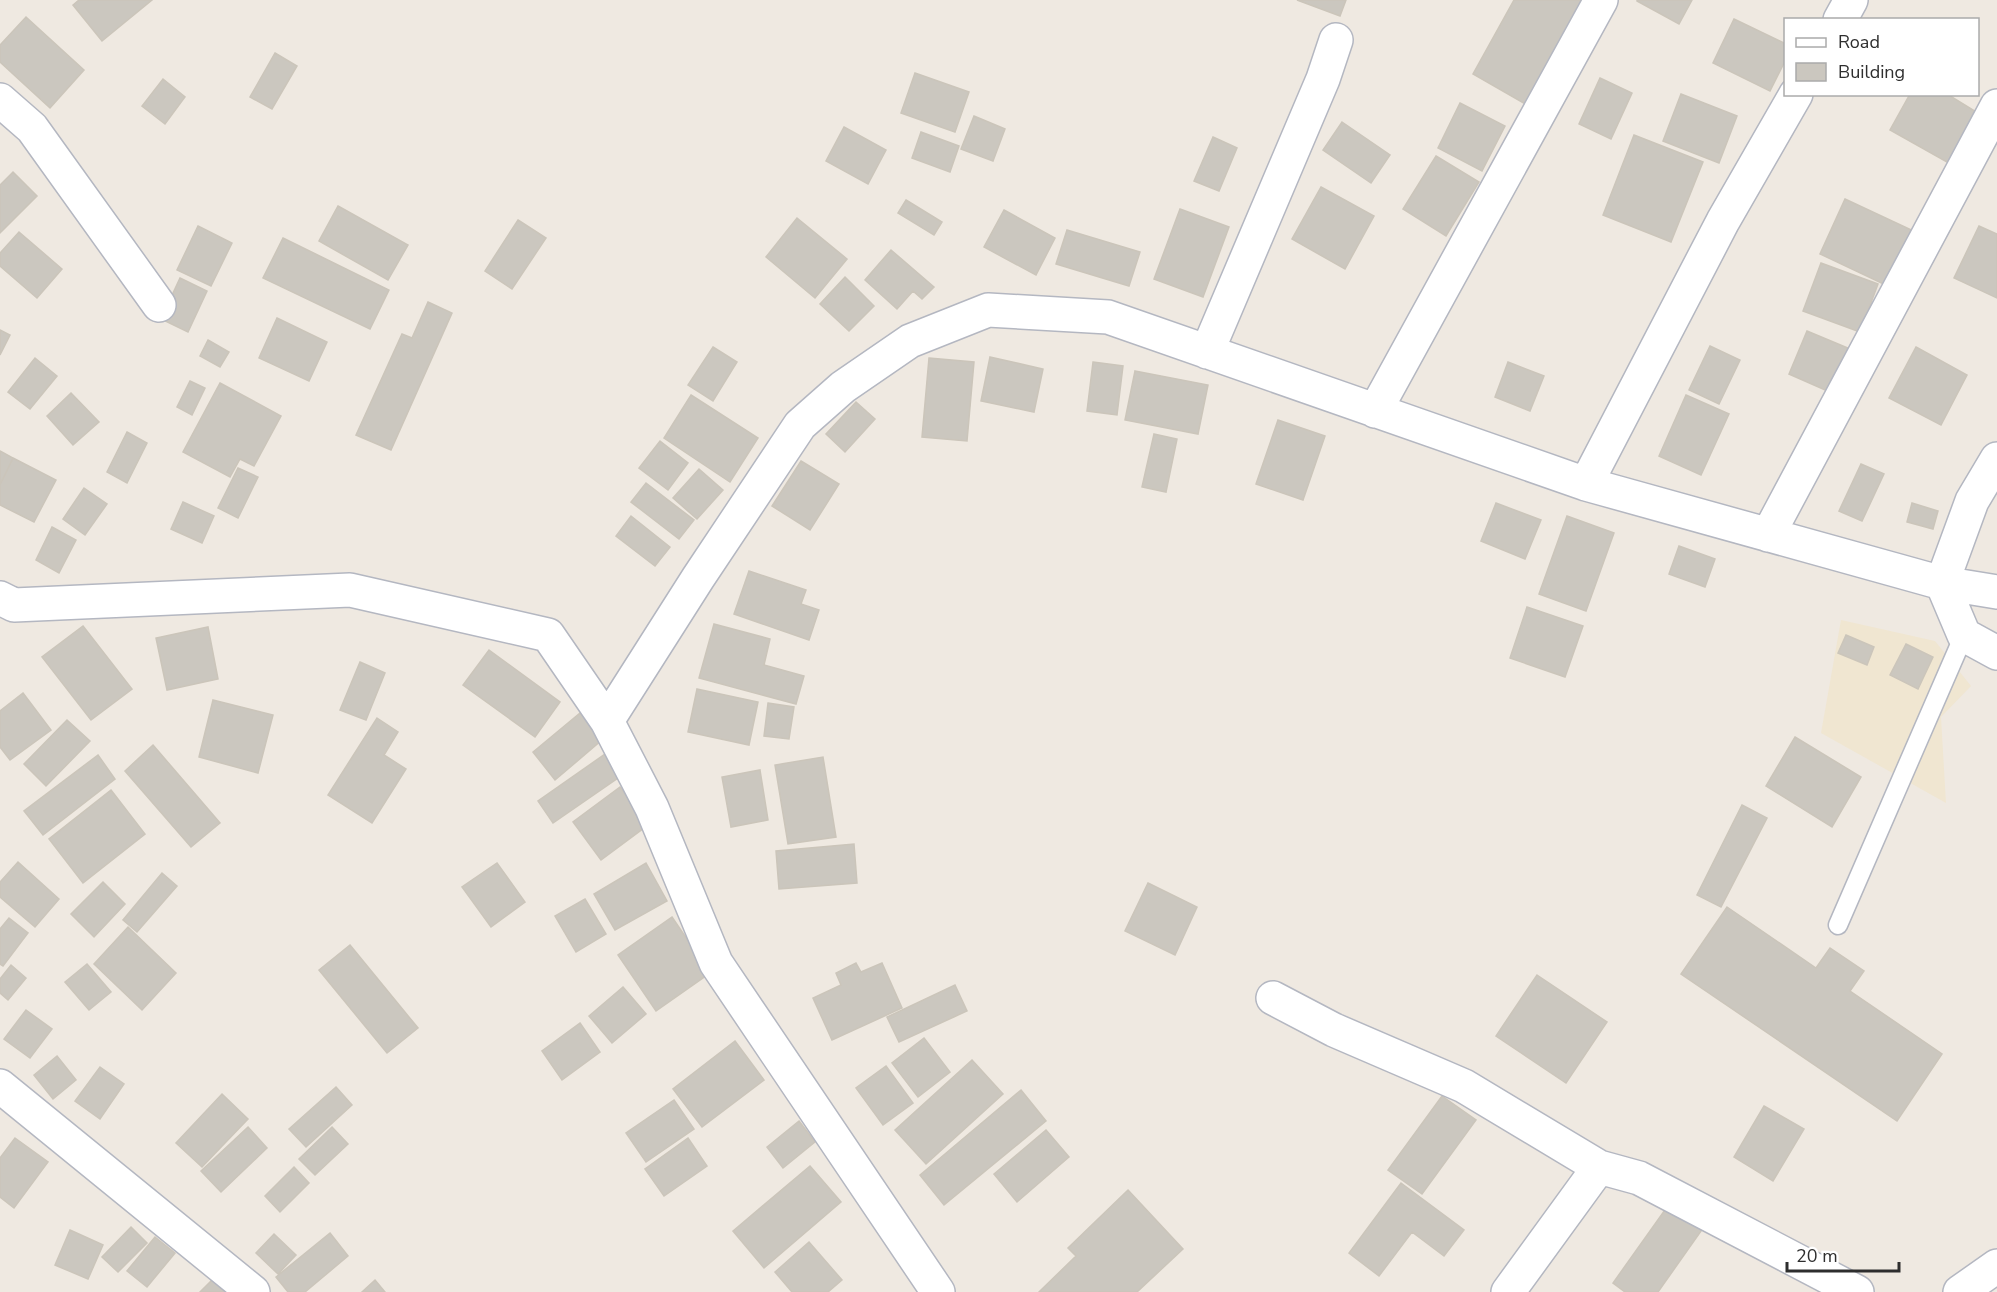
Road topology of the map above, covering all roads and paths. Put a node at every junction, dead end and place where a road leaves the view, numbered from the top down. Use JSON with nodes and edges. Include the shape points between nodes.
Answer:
{"nodes":[{"id":1,"x":1601,"y":0,"type":"edge"},
{"id":2,"x":1851,"y":0,"type":"edge"},
{"id":3,"x":1841,"y":18,"type":"edge"},
{"id":4,"x":1336,"y":40,"type":"dead end"},
{"id":5,"x":1795,"y":96,"type":"edge"},
{"id":6,"x":0,"y":100,"type":"edge"},
{"id":7,"x":1997,"y":106,"type":"edge"},
{"id":8,"x":159,"y":305,"type":"dead end"},
{"id":9,"x":1207,"y":352,"type":"junction"},
{"id":10,"x":1375,"y":411,"type":"junction"},
{"id":11,"x":1997,"y":459,"type":"edge"},
{"id":12,"x":1586,"y":484,"type":"junction"},
{"id":13,"x":1768,"y":535,"type":"junction"},
{"id":14,"x":1942,"y":584,"type":"junction"},
{"id":15,"x":1997,"y":592,"type":"edge"},
{"id":16,"x":0,"y":598,"type":"edge"},
{"id":17,"x":1964,"y":635,"type":"junction"},
{"id":18,"x":1997,"y":653,"type":"edge"},
{"id":19,"x":607,"y":721,"type":"junction"},
{"id":20,"x":1838,"y":925,"type":"dead end"},
{"id":21,"x":1273,"y":998,"type":"dead end"},
{"id":22,"x":0,"y":1086,"type":"edge"},
{"id":23,"x":1599,"y":1167,"type":"junction"},
{"id":24,"x":1997,"y":1266,"type":"edge"},
{"id":25,"x":252,"y":1292,"type":"edge"},
{"id":26,"x":938,"y":1292,"type":"edge"},
{"id":27,"x":1508,"y":1292,"type":"edge"},
{"id":28,"x":1857,"y":1292,"type":"edge"},
{"id":29,"x":1960,"y":1292,"type":"edge"}],
"edges":[{"from":1,"to":10,"type":"street"},
{"from":2,"to":3,"type":"street"},
{"from":4,"to":9,"type":"street"},
{"from":5,"to":12,"type":"street","via":[[1723,221]]},
{"from":6,"to":8,"type":"street","via":[[32,128]]},
{"from":7,"to":13,"type":"street"},
{"from":9,"to":10,"type":"street"},
{"from":9,"to":19,"type":"street","via":[[1108,317],[987,310],[910,341],[843,387],[800,425]]},
{"from":10,"to":12,"type":"street"},
{"from":11,"to":14,"type":"street","via":[[1972,501]]},
{"from":12,"to":13,"type":"street"},
{"from":13,"to":14,"type":"street"},
{"from":14,"to":15,"type":"street"},
{"from":14,"to":17,"type":"street"},
{"from":16,"to":19,"type":"street","via":[[14,605],[350,590],[548,635]]},
{"from":17,"to":18,"type":"street"},
{"from":17,"to":20,"type":"lane"},
{"from":19,"to":26,"type":"street","via":[[652,808],[716,963]]},
{"from":21,"to":23,"type":"street","via":[[1334,1030],[1464,1086]]},
{"from":22,"to":25,"type":"street"},
{"from":23,"to":27,"type":"street"},
{"from":23,"to":28,"type":"street","via":[[1639,1179]]},
{"from":24,"to":29,"type":"street"}]}
